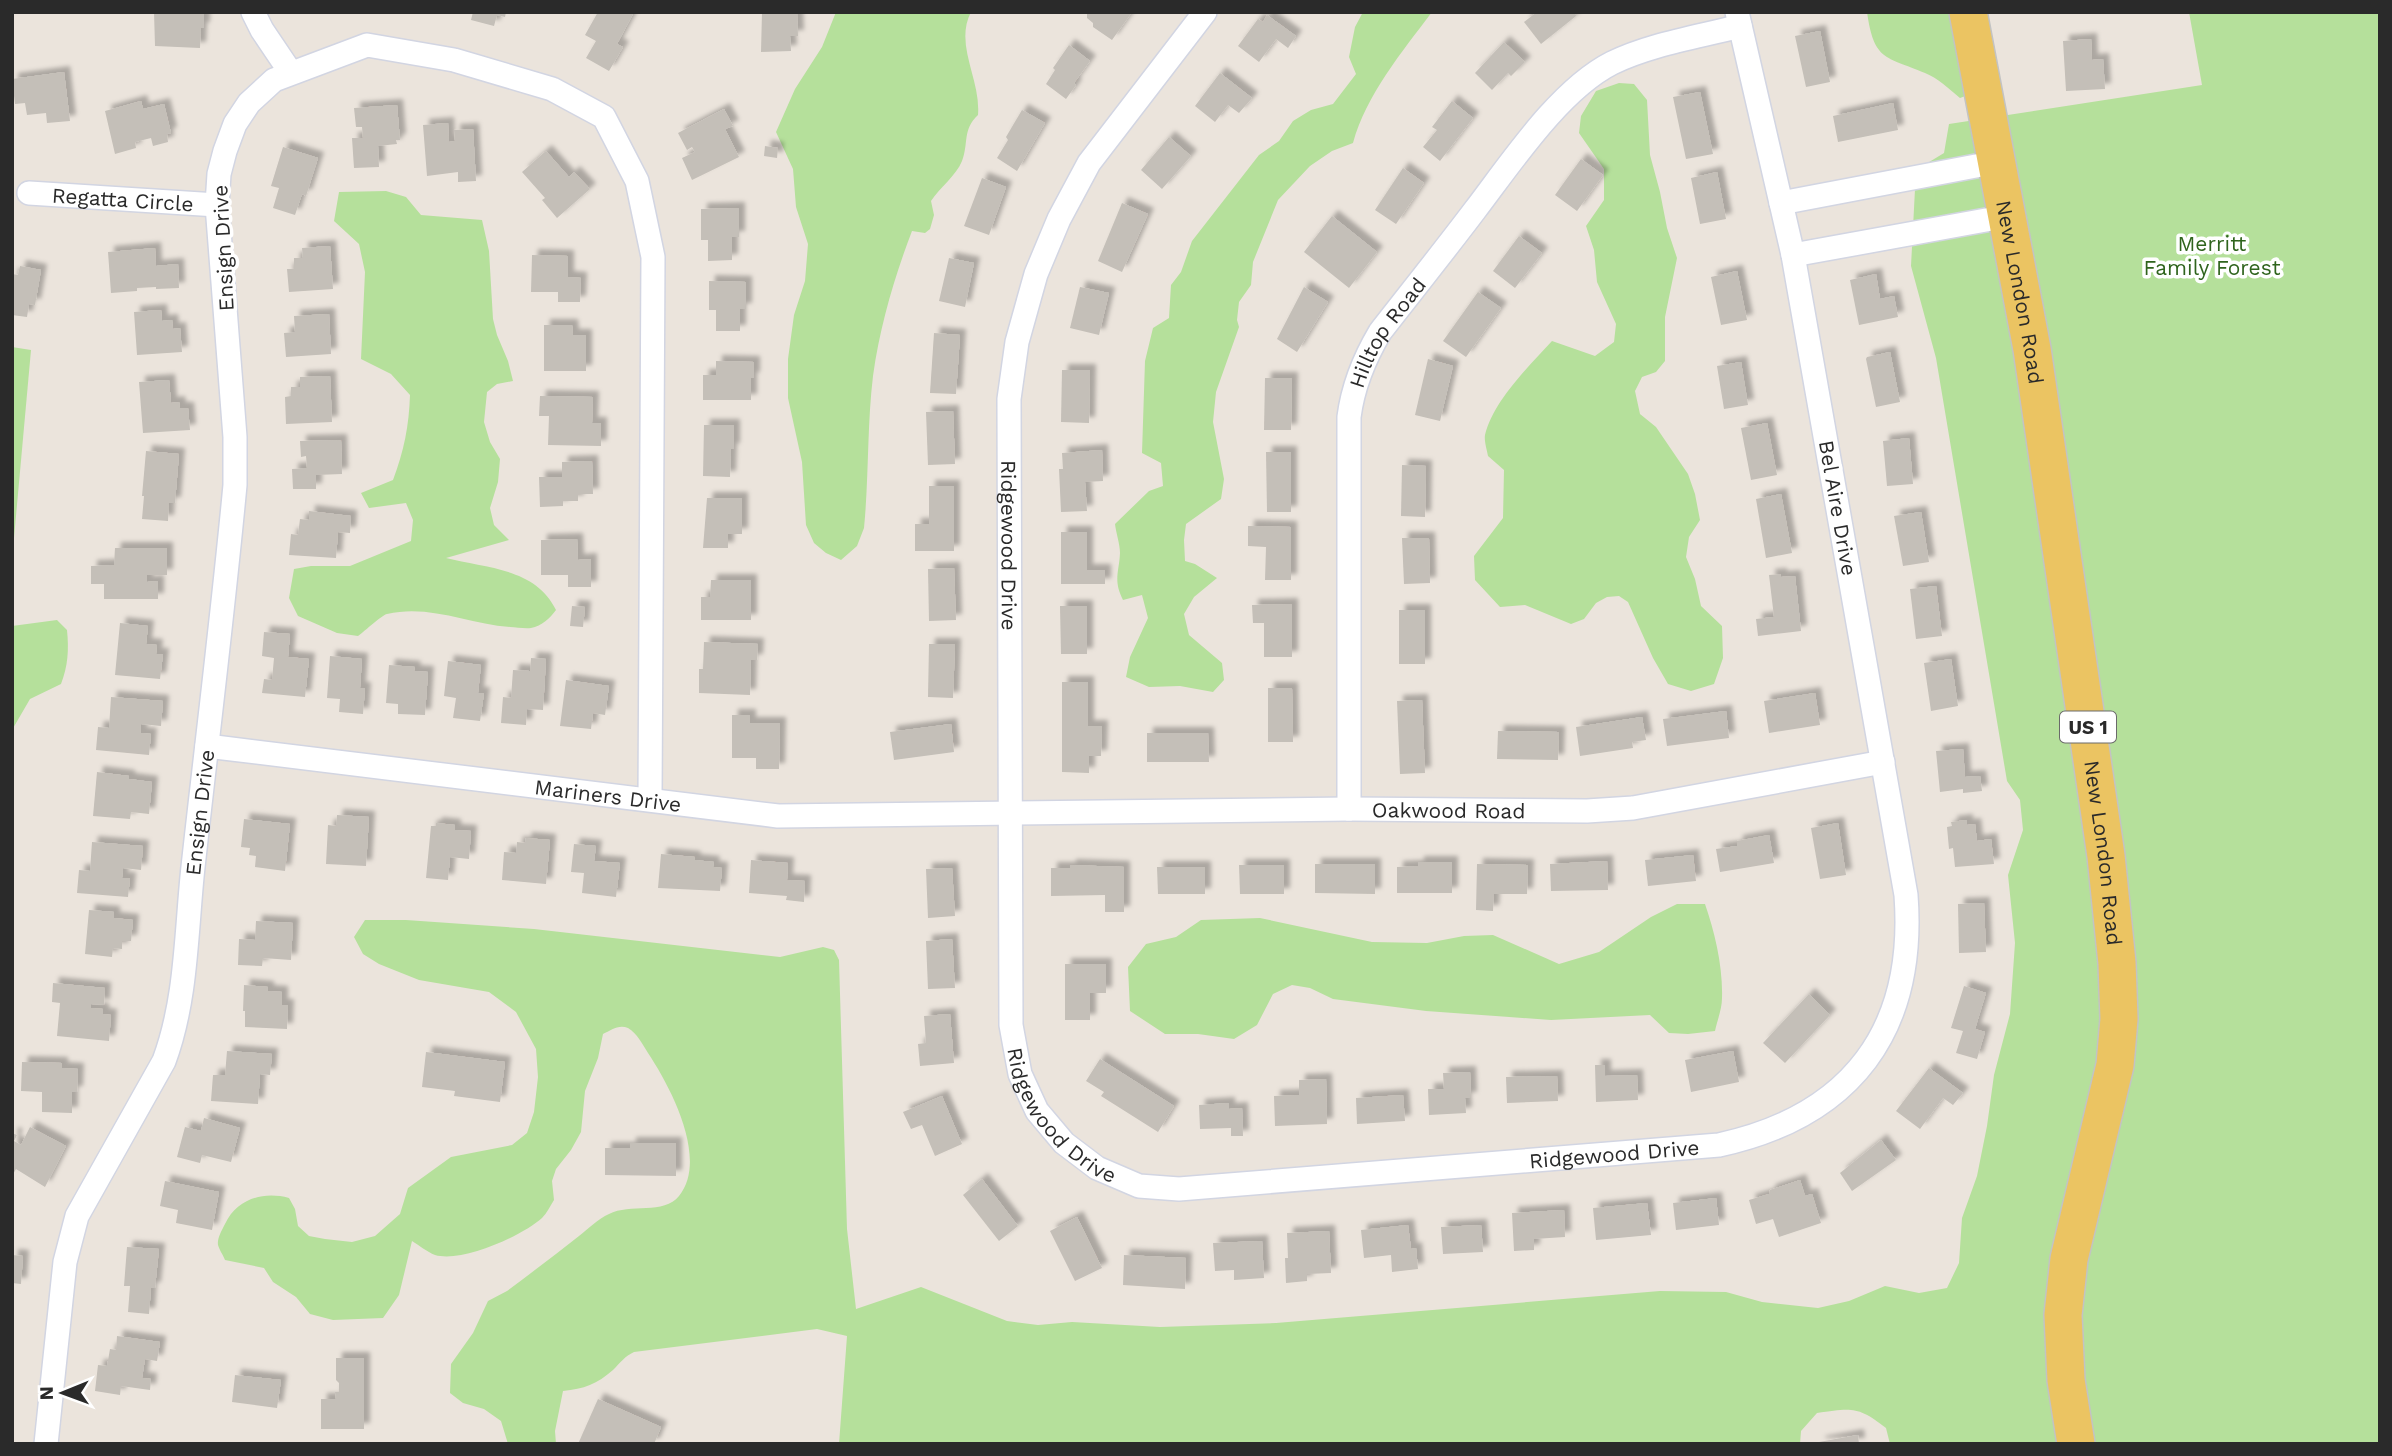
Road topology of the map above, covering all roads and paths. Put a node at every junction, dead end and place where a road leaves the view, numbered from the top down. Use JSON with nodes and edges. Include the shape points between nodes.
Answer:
{"nodes":[{"id":1,"x":253,"y":12,"type":"edge"},
{"id":2,"x":1205,"y":12,"type":"edge"},
{"id":3,"x":1968,"y":12,"type":"edge"},
{"id":4,"x":1739,"y":19,"type":"edge"},
{"id":5,"x":291,"y":73,"type":"junction"},
{"id":6,"x":1997,"y":162,"type":"junction"},
{"id":7,"x":29,"y":193,"type":"dead end"},
{"id":8,"x":1781,"y":203,"type":"junction"},
{"id":9,"x":217,"y":205,"type":"junction"},
{"id":10,"x":2008,"y":216,"type":"junction"},
{"id":11,"x":1793,"y":255,"type":"junction"},
{"id":12,"x":207,"y":746,"type":"junction"},
{"id":13,"x":1882,"y":762,"type":"junction"},
{"id":14,"x":650,"y":800,"type":"junction"},
{"id":15,"x":1349,"y":810,"type":"junction"},
{"id":16,"x":1011,"y":813,"type":"junction"},
{"id":17,"x":46,"y":1444,"type":"edge"},
{"id":18,"x":2076,"y":1444,"type":"edge"}],
"edges":[{"from":1,"to":5,"type":"street"},
{"from":2,"to":16,"type":"street","name":"Ridgewood Drive","via":[[1089,163],[1036,274],[1017,342],[1009,399]]},
{"from":3,"to":6,"type":"main road","name":"New London Road","number":"US 1"},
{"from":4,"to":8,"type":"street","name":"Bel Aire Drive"},
{"from":4,"to":15,"type":"street","name":"Hilltop Road","via":[[1612,63],[1586,80],[1518,151],[1369,351],[1352,395],[1349,417]]},
{"from":5,"to":9,"type":"street","name":"Ensign Drive","via":[[274,80],[235,124],[219,174]]},
{"from":5,"to":14,"type":"street","name":"Ensign Drive","via":[[367,45],[454,60],[552,89],[604,117],[637,181],[653,257]]},
{"from":6,"to":8,"type":"street"},
{"from":6,"to":10,"type":"main road","name":"New London Road","number":"US 1"},
{"from":7,"to":9,"type":"street","name":"Regatta Circle"},
{"from":8,"to":11,"type":"street","name":"Bel Aire Drive"},
{"from":9,"to":12,"type":"street","name":"Ensign Drive","via":[[235,485]]},
{"from":10,"to":11,"type":"street"},
{"from":10,"to":18,"type":"main road","name":"New London Road","number":"US 1","via":[[2075,642],[2117,963],[2115,1065],[2069,1259],[2063,1315],[2066,1380]]},
{"from":11,"to":13,"type":"street","name":"Bel Aire Drive"},
{"from":12,"to":14,"type":"street","name":"Mariners Drive"},
{"from":12,"to":17,"type":"street","name":"Ensign Drive","via":[[177,1020],[164,1061],[70,1236]]},
{"from":13,"to":15,"type":"street","name":"Oakwood Road","via":[[1633,808]]},
{"from":13,"to":16,"type":"street","name":"Ridgewood Drive","via":[[1906,895],[1908,933],[1900,987],[1891,1019],[1870,1055],[1839,1089],[1802,1116],[1766,1133],[1720,1145],[1180,1189],[1139,1186],[1097,1168],[1064,1143],[1037,1111],[1020,1074],[1011,1026]]},
{"from":14,"to":16,"type":"street","name":"Mariners Drive","via":[[778,816]]},
{"from":15,"to":16,"type":"street","name":"Oakwood Road"}]}
